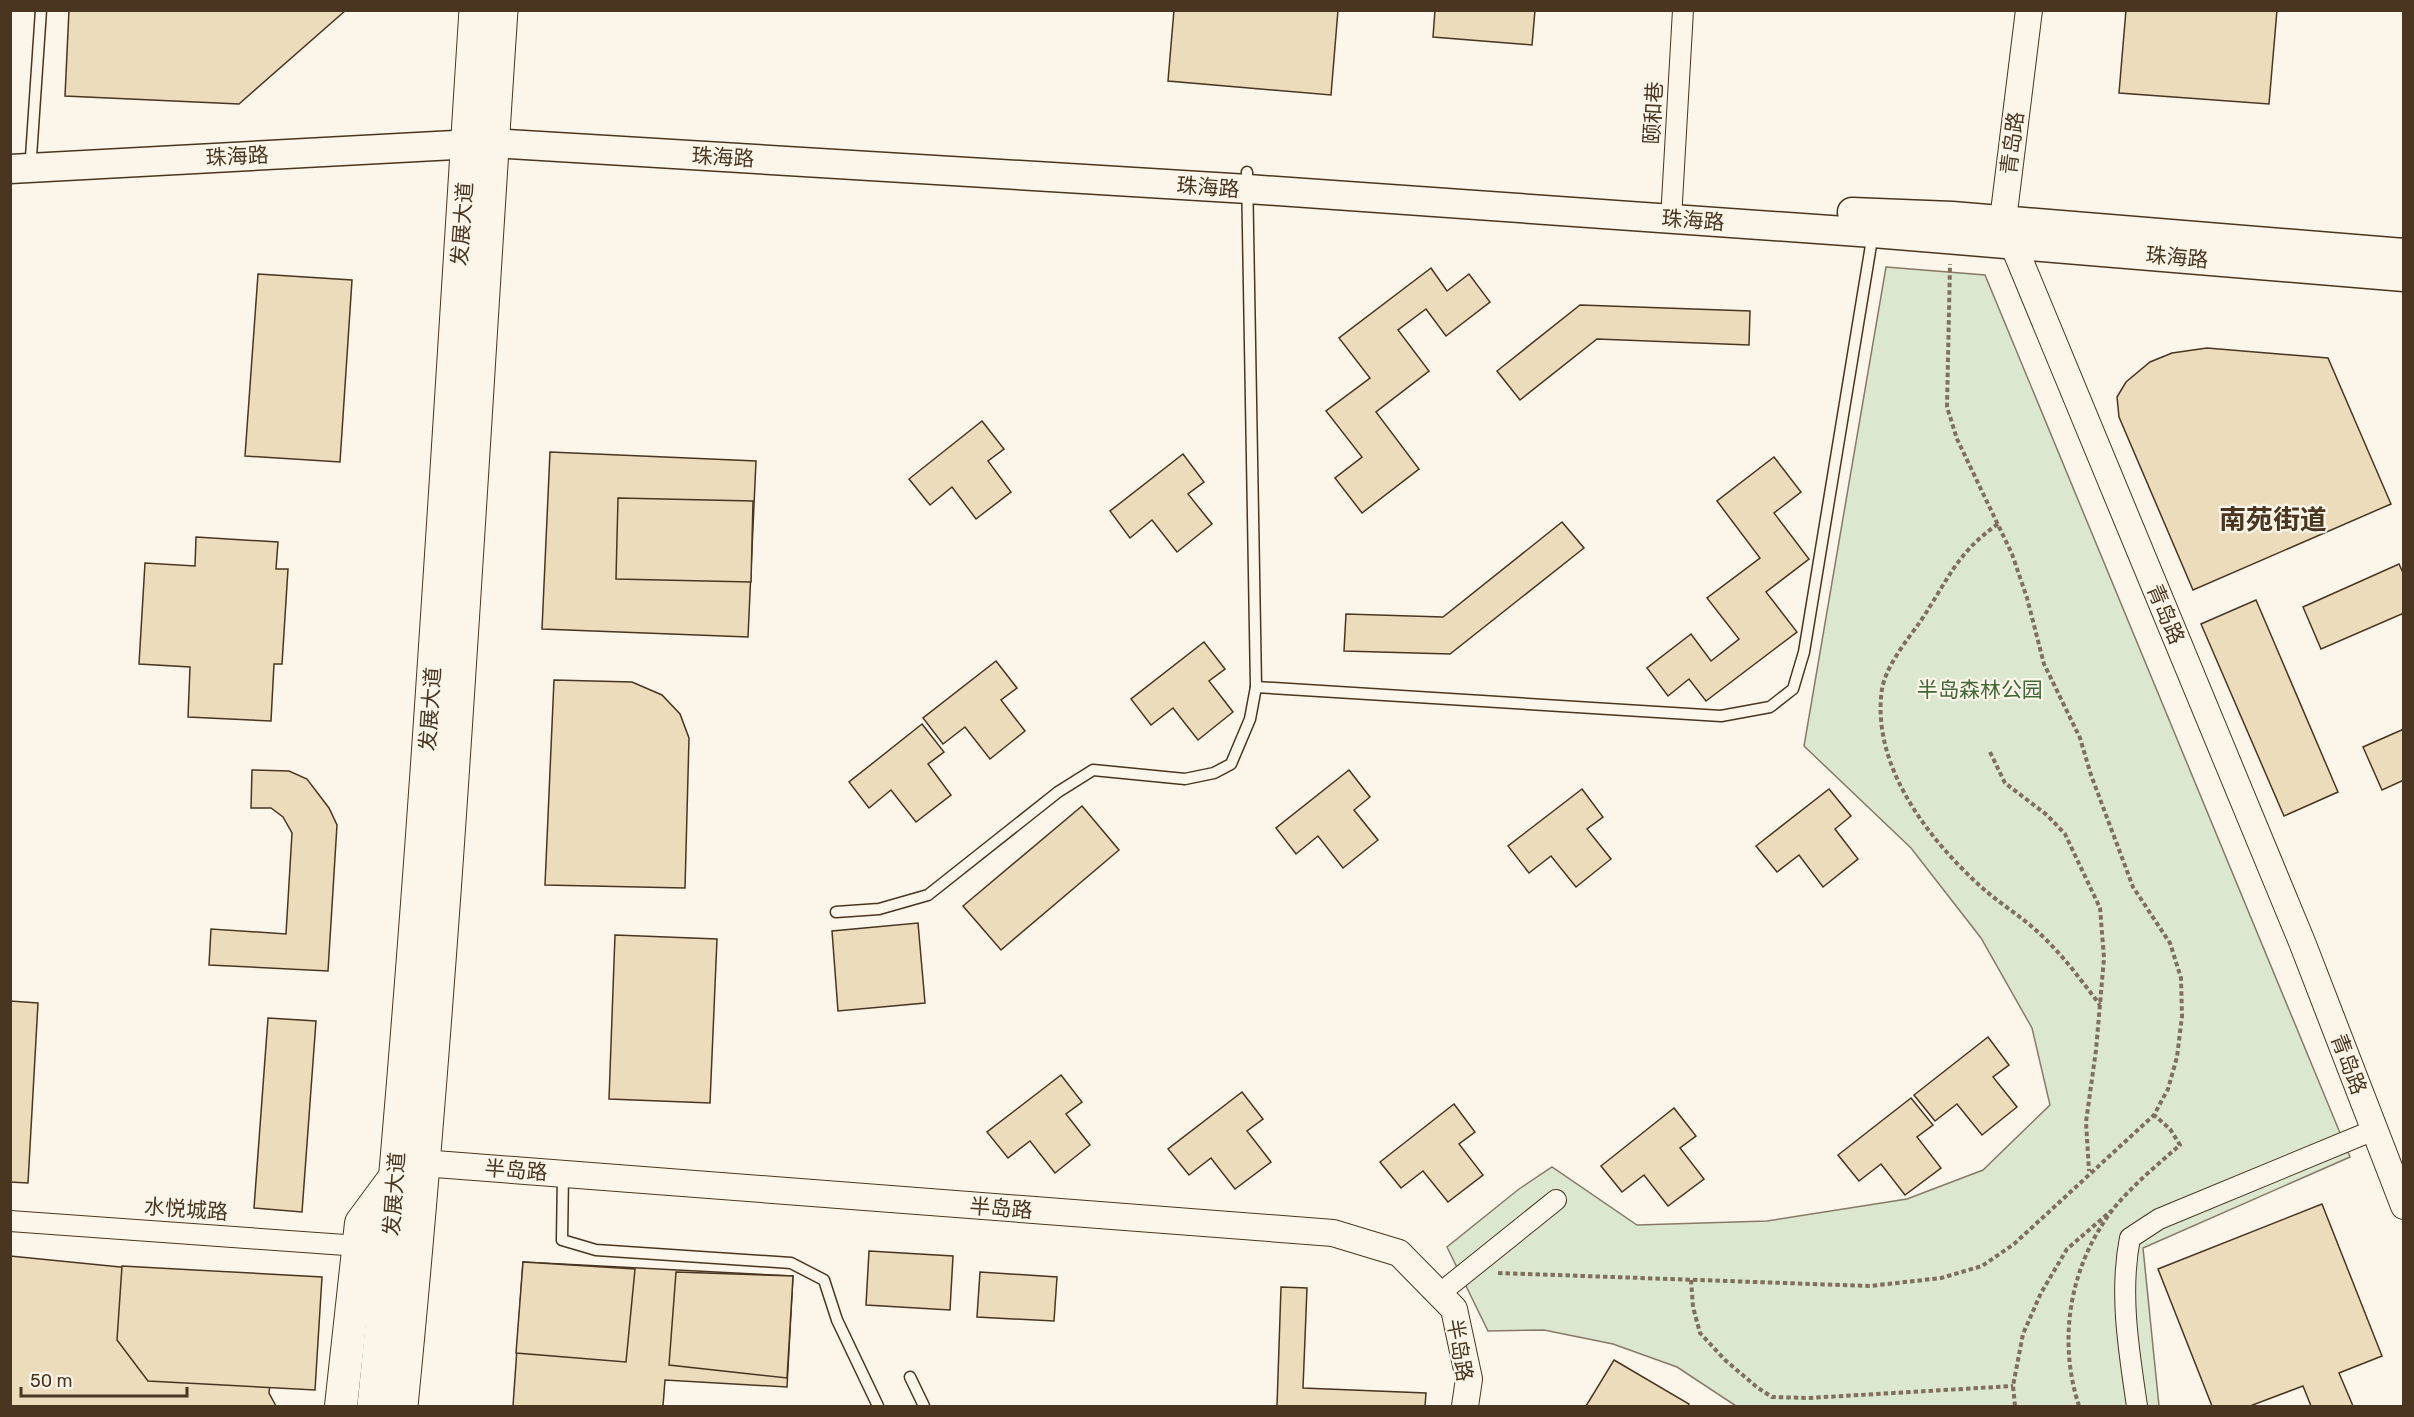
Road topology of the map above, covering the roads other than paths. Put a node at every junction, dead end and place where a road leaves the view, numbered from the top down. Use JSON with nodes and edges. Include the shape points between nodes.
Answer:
{"nodes":[{"id":1,"x":41,"y":10,"type":"edge"},
{"id":2,"x":476,"y":10,"type":"edge"},
{"id":3,"x":501,"y":10,"type":"edge"},
{"id":4,"x":1683,"y":10,"type":"edge"},
{"id":5,"x":2029,"y":10,"type":"edge"},
{"id":6,"x":480,"y":137,"type":"junction"},
{"id":7,"x":17,"y":161,"type":"edge"},
{"id":8,"x":1247,"y":181,"type":"junction"},
{"id":9,"x":1672,"y":209,"type":"junction"},
{"id":10,"x":1875,"y":223,"type":"junction"},
{"id":11,"x":2008,"y":232,"type":"junction"},
{"id":12,"x":2403,"y":253,"type":"edge"},
{"id":13,"x":2403,"y":277,"type":"edge"},
{"id":14,"x":1256,"y":687,"type":"junction"},
{"id":15,"x":836,"y":912,"type":"dead end"},
{"id":16,"x":2374,"y":1130,"type":"junction"},
{"id":17,"x":409,"y":1170,"type":"junction"},
{"id":18,"x":563,"y":1174,"type":"junction"},
{"id":19,"x":1556,"y":1200,"type":"dead end"},
{"id":20,"x":2403,"y":1206,"type":"edge"},
{"id":21,"x":10,"y":1221,"type":"edge"},
{"id":22,"x":359,"y":1246,"type":"junction"},
{"id":23,"x":1439,"y":1294,"type":"junction"},
{"id":24,"x":910,"y":1377,"type":"dead end"},
{"id":25,"x":341,"y":1407,"type":"edge"},
{"id":26,"x":374,"y":1407,"type":"edge"},
{"id":27,"x":401,"y":1407,"type":"edge"},
{"id":28,"x":878,"y":1407,"type":"edge"},
{"id":29,"x":924,"y":1407,"type":"edge"},
{"id":30,"x":1465,"y":1407,"type":"edge"},
{"id":31,"x":2137,"y":1407,"type":"edge"}],
"edges":[{"from":1,"to":7,"type":"lane"},
{"from":2,"to":6,"type":"highway","name":"发展大道"},
{"from":3,"to":6,"type":"highway","name":"发展大道"},
{"from":4,"to":9,"type":"street","name":"颐和巷"},
{"from":5,"to":11,"type":"street","name":"青岛路"},
{"from":6,"to":7,"type":"main road","name":"珠海路"},
{"from":6,"to":8,"type":"main road","name":"珠海路"},
{"from":6,"to":17,"type":"highway","name":"发展大道","via":[[426,774]]},
{"from":8,"to":9,"type":"main road","name":"珠海路"},
{"from":8,"to":14,"type":"lane"},
{"from":9,"to":10,"type":"main road","name":"珠海路"},
{"from":10,"to":11,"type":"main road","name":"珠海路"},
{"from":10,"to":11,"type":"main road","name":"珠海路","via":[[1951,238]]},
{"from":10,"to":14,"type":"lane","via":[[1804,652],[1792,688],[1770,707],[1721,716]]},
{"from":11,"to":12,"type":"main road","name":"珠海路"},
{"from":11,"to":13,"type":"main road","name":"珠海路"},
{"from":11,"to":16,"type":"street","name":"青岛路","via":[[2302,942]]},
{"from":14,"to":15,"type":"lane","via":[[1251,719],[1232,764],[1214,773],[1185,779],[1093,770],[1058,792],[928,895],[879,909]]},
{"from":16,"to":20,"type":"street","name":"青岛路"},
{"from":16,"to":31,"type":"street","via":[[2159,1219],[2130,1238],[2125,1263],[2129,1351]]},
{"from":17,"to":18,"type":"street","name":"半岛路"},
{"from":17,"to":22,"type":"main road","via":[[362,1223]]},
{"from":17,"to":26,"type":"highway","name":"发展大道"},
{"from":17,"to":27,"type":"highway","name":"发展大道"},
{"from":18,"to":23,"type":"street","name":"半岛路","via":[[1333,1233],[1399,1253]]},
{"from":18,"to":28,"type":"lane","via":[[562,1240],[596,1250],[791,1263],[824,1280],[837,1320]]},
{"from":19,"to":23,"type":"street"},
{"from":21,"to":22,"type":"street","name":"水悦城路"},
{"from":22,"to":25,"type":"main road"},
{"from":23,"to":30,"type":"street","name":"半岛路","via":[[1454,1309],[1469,1379]]},
{"from":24,"to":29,"type":"lane"}]}
